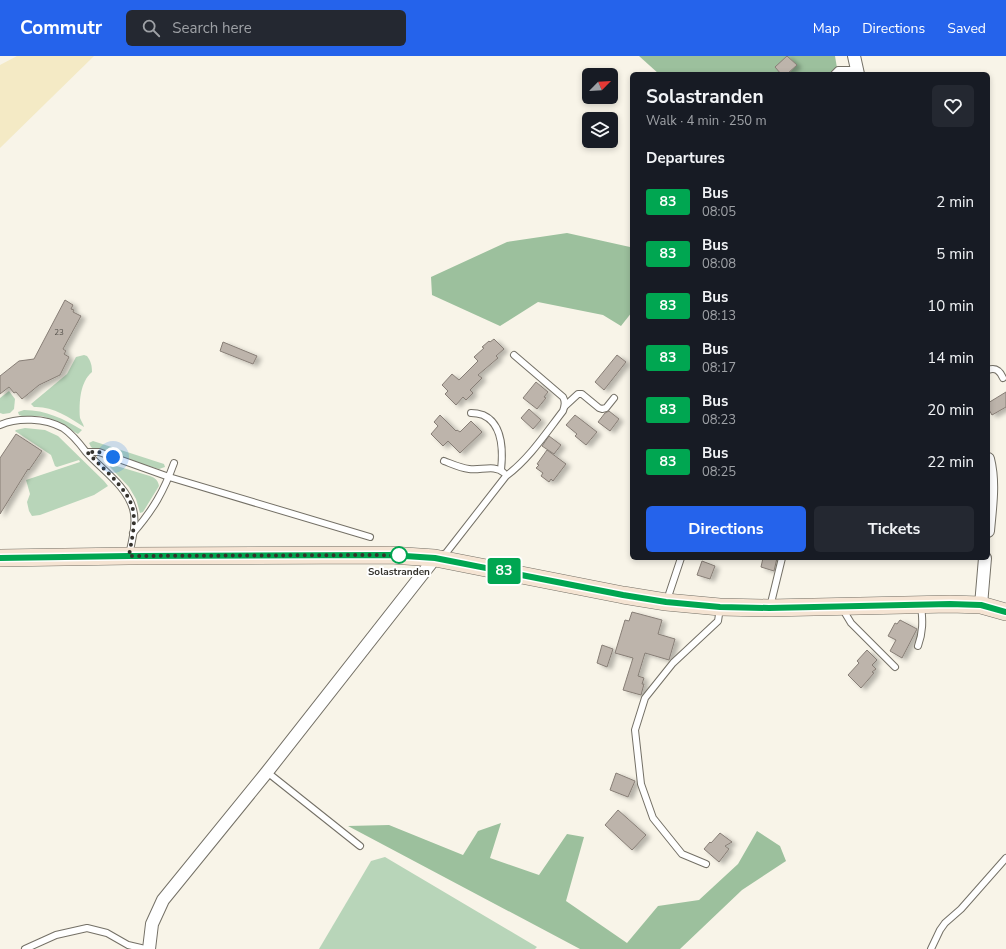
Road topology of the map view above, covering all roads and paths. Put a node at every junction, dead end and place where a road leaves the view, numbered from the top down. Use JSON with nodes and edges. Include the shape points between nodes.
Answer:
{"nodes":[{"id":1,"x":854,"y":56,"type":"edge"},
{"id":2,"x":836,"y":72,"type":"edge"},
{"id":3,"x":857,"y":72,"type":"edge"},
{"id":4,"x":514,"y":355,"type":"dead end"},
{"id":5,"x":990,"y":369,"type":"edge"},
{"id":6,"x":1003,"y":378,"type":"dead end"},
{"id":7,"x":614,"y":398,"type":"dead end"},
{"id":8,"x":565,"y":406,"type":"junction"},
{"id":9,"x":471,"y":413,"type":"dead end"},
{"id":10,"x":0,"y":425,"type":"edge"},
{"id":11,"x":87,"y":452,"type":"junction"},
{"id":12,"x":444,"y":461,"type":"dead end"},
{"id":13,"x":174,"y":463,"type":"dead end"},
{"id":14,"x":990,"y":468,"type":"edge"},
{"id":15,"x":501,"y":470,"type":"junction"},
{"id":16,"x":506,"y":476,"type":"junction"},
{"id":17,"x":169,"y":477,"type":"junction"},
{"id":18,"x":990,"y":508,"type":"edge"},
{"id":19,"x":133,"y":533,"type":"junction"},
{"id":20,"x":370,"y":537,"type":"dead end"},
{"id":21,"x":129,"y":556,"type":"junction"},
{"id":22,"x":0,"y":558,"type":"edge"},
{"id":23,"x":435,"y":558,"type":"junction"},
{"id":24,"x":680,"y":560,"type":"edge"},
{"id":25,"x":781,"y":560,"type":"edge"},
{"id":26,"x":985,"y":560,"type":"edge"},
{"id":27,"x":666,"y":602,"type":"junction"},
{"id":28,"x":921,"y":605,"type":"junction"},
{"id":29,"x":981,"y":605,"type":"junction"},
{"id":30,"x":841,"y":606,"type":"junction"},
{"id":31,"x":720,"y":607,"type":"junction"},
{"id":32,"x":769,"y":608,"type":"junction"},
{"id":33,"x":1006,"y":612,"type":"edge"},
{"id":34,"x":918,"y":646,"type":"dead end"},
{"id":35,"x":894,"y":667,"type":"dead end"},
{"id":36,"x":267,"y":772,"type":"junction"},
{"id":37,"x":360,"y":846,"type":"dead end"},
{"id":38,"x":1006,"y":858,"type":"edge"},
{"id":39,"x":706,"y":864,"type":"dead end"},
{"id":40,"x":25,"y":949,"type":"edge"},
{"id":41,"x":145,"y":949,"type":"edge"},
{"id":42,"x":149,"y":949,"type":"edge"},
{"id":43,"x":931,"y":949,"type":"edge"}],
"edges":[{"from":1,"to":3,"type":"street"},
{"from":2,"to":3,"type":"lane"},
{"from":4,"to":8,"type":"lane","via":[[563,397]]},
{"from":5,"to":6,"type":"lane","via":[[997,370]]},
{"from":7,"to":8,"type":"lane","via":[[602,410],[582,394],[578,394]]},
{"from":8,"to":16,"type":"lane","via":[[540,440]]},
{"from":9,"to":15,"type":"lane","via":[[483,415],[495,426],[501,447]]},
{"from":10,"to":11,"type":"lane","via":[[28,419],[46,422],[63,428]]},
{"from":11,"to":17,"type":"lane","via":[[99,452]]},
{"from":11,"to":19,"type":"lane","via":[[128,497],[133,510]]},
{"from":12,"to":15,"type":"lane","via":[[467,469]]},
{"from":13,"to":17,"type":"lane"},
{"from":14,"to":18,"type":"street"},
{"from":15,"to":16,"type":"lane"},
{"from":16,"to":23,"type":"lane","via":[[446,552]]},
{"from":17,"to":19,"type":"lane","via":[[162,493]]},
{"from":17,"to":20,"type":"lane"},
{"from":19,"to":21,"type":"lane"},
{"from":21,"to":22,"type":"street"},
{"from":21,"to":23,"type":"street","via":[[390,555]]},
{"from":23,"to":27,"type":"street"},
{"from":23,"to":36,"type":"street"},
{"from":24,"to":27,"type":"lane"},
{"from":25,"to":32,"type":"lane"},
{"from":26,"to":29,"type":"street"},
{"from":27,"to":31,"type":"street"},
{"from":28,"to":29,"type":"street"},
{"from":28,"to":30,"type":"street"},
{"from":28,"to":34,"type":"lane","via":[[923,624]]},
{"from":29,"to":33,"type":"street"},
{"from":30,"to":32,"type":"street"},
{"from":30,"to":35,"type":"lane","via":[[851,623]]},
{"from":31,"to":32,"type":"street"},
{"from":31,"to":39,"type":"lane","via":[[718,621],[673,663],[645,698],[635,730],[641,784],[653,818],[682,854]]},
{"from":36,"to":37,"type":"lane"},
{"from":36,"to":42,"type":"street","via":[[163,900],[152,924]]},
{"from":38,"to":43,"type":"lane","via":[[961,909],[945,923]]},
{"from":40,"to":41,"type":"lane","via":[[56,935],[87,928],[107,933],[128,945]]}]}
